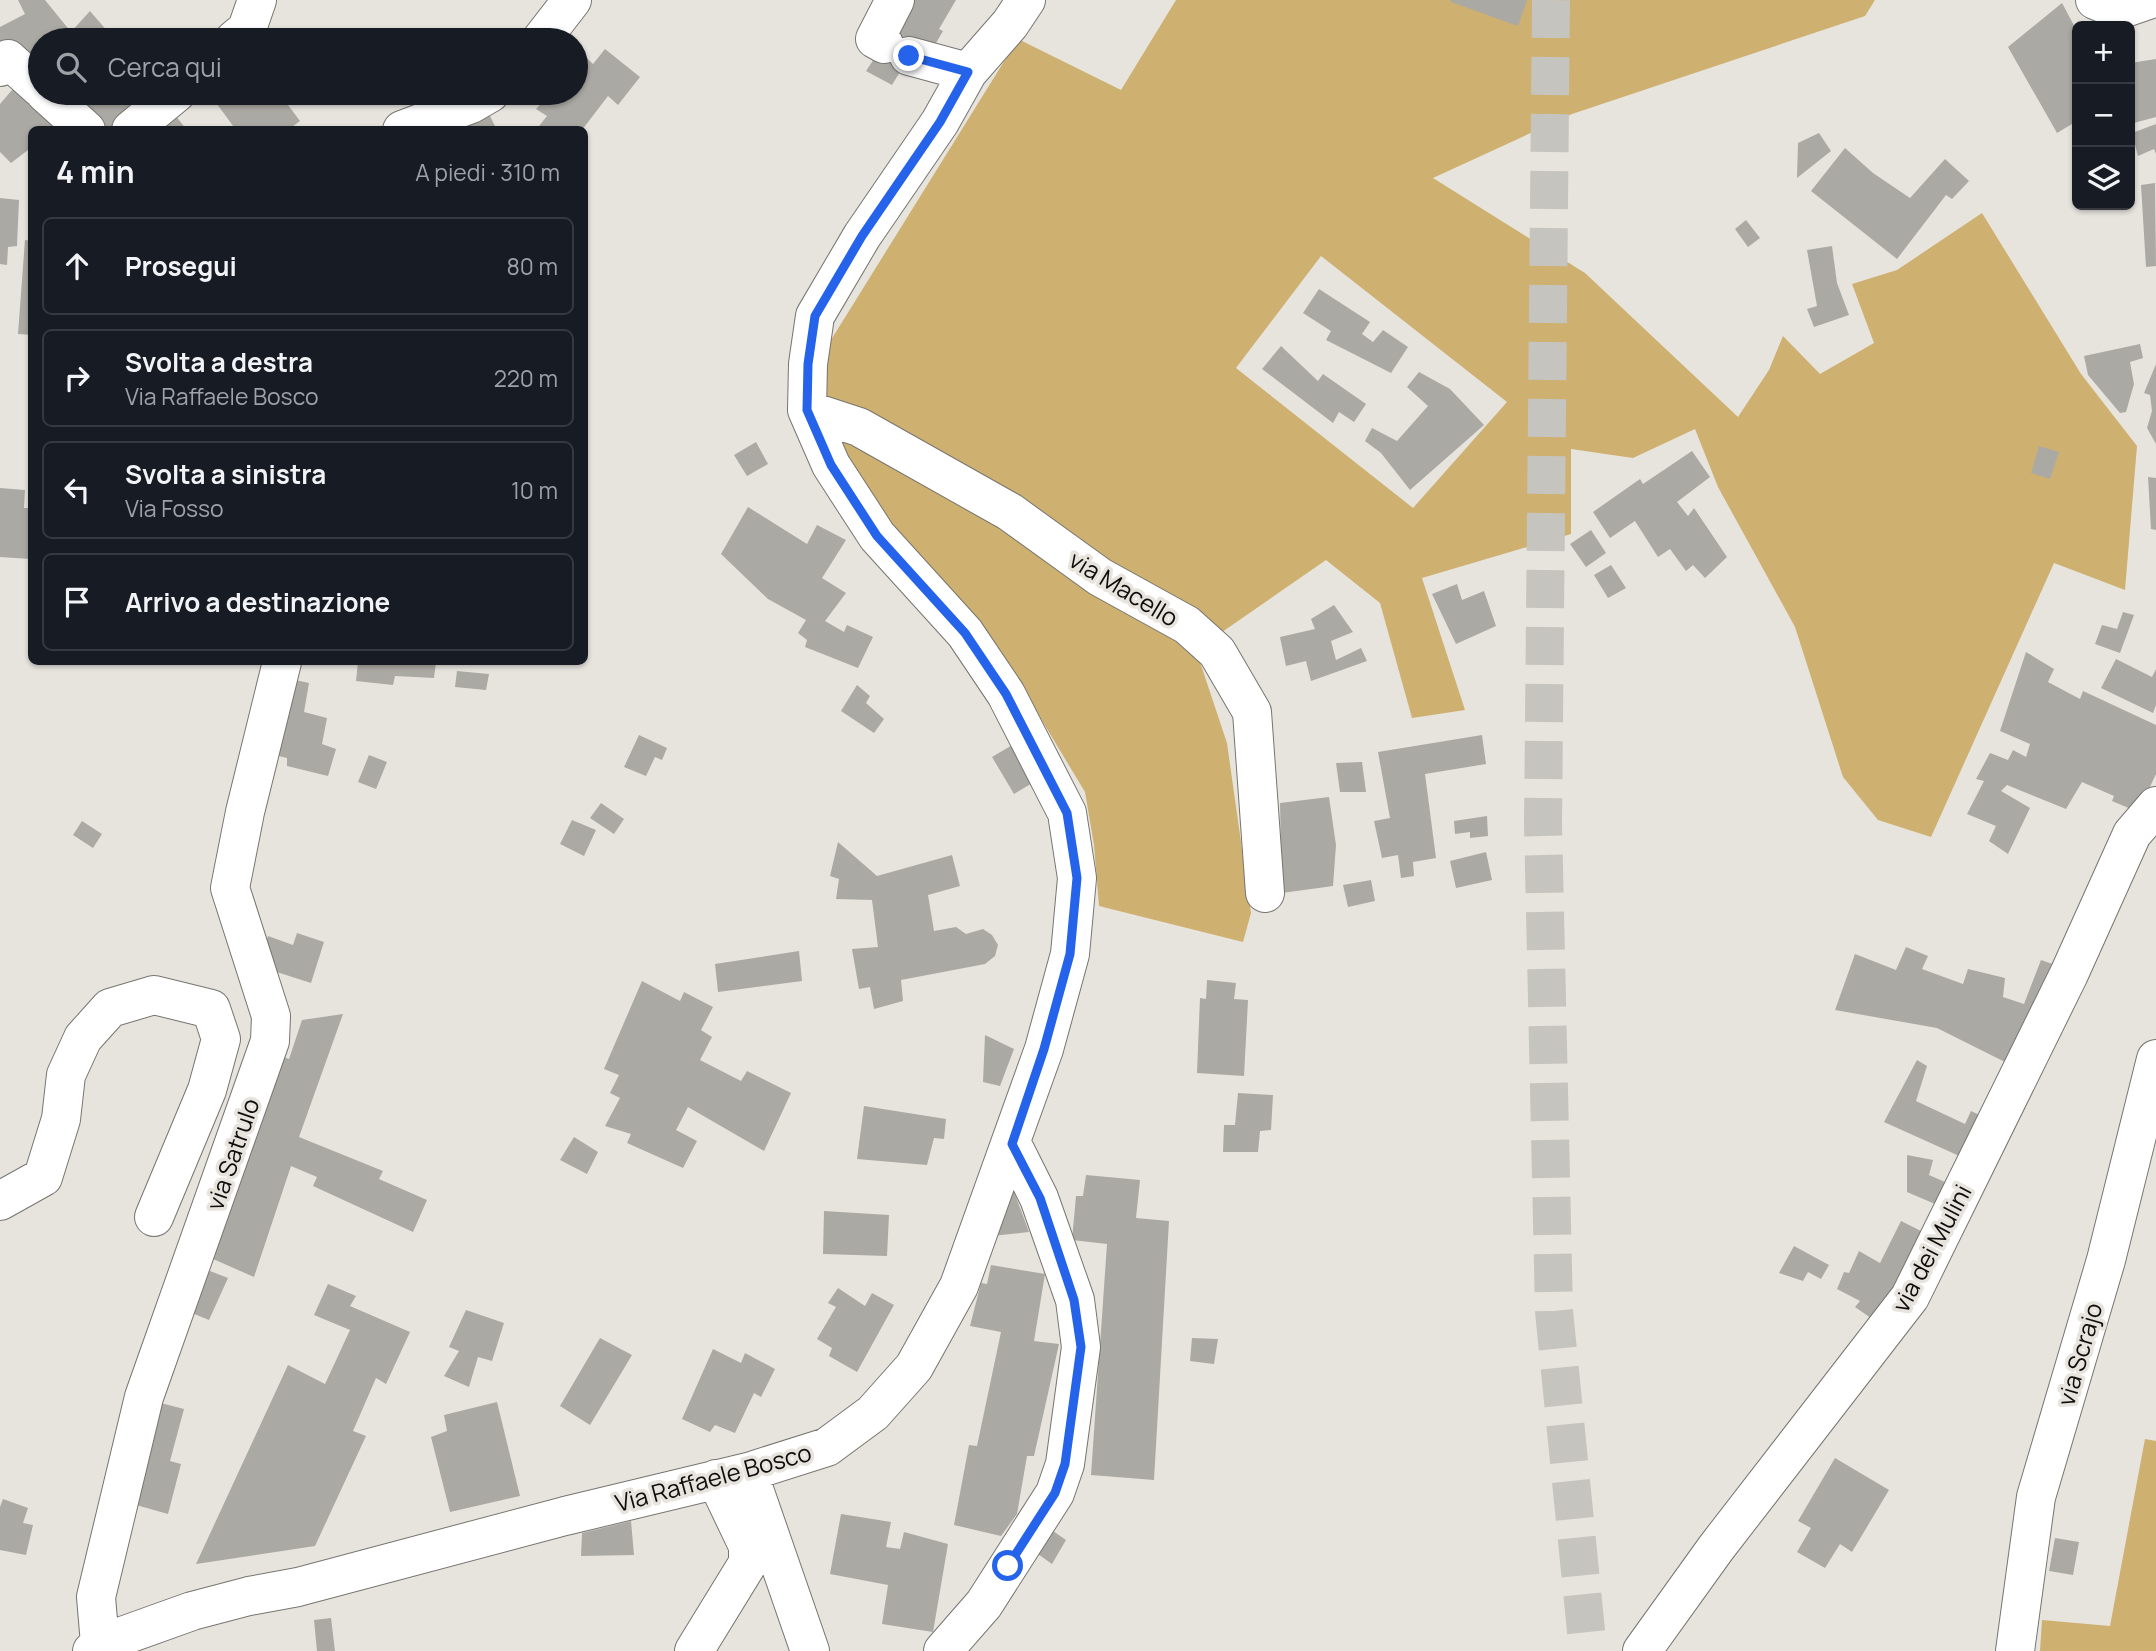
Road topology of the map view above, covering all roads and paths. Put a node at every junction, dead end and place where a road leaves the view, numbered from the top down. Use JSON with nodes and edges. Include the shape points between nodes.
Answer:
{"nodes":[{"id":1,"x":257,"y":0,"type":"edge"},
{"id":2,"x":572,"y":0,"type":"edge"},
{"id":3,"x":895,"y":0,"type":"edge"},
{"id":4,"x":1026,"y":0,"type":"edge"},
{"id":5,"x":2095,"y":0,"type":"edge"},
{"id":6,"x":2148,"y":0,"type":"edge"},
{"id":7,"x":247,"y":28,"type":"edge"},
{"id":8,"x":550,"y":28,"type":"edge"},
{"id":9,"x":3,"y":59,"type":"edge"},
{"id":10,"x":968,"y":72,"type":"junction"},
{"id":11,"x":28,"y":79,"type":"edge"},
{"id":12,"x":58,"y":105,"type":"edge"},
{"id":13,"x":161,"y":105,"type":"edge"},
{"id":14,"x":468,"y":105,"type":"edge"},
{"id":15,"x":82,"y":126,"type":"edge"},
{"id":16,"x":136,"y":126,"type":"edge"},
{"id":17,"x":413,"y":126,"type":"edge"},
{"id":18,"x":807,"y":410,"type":"junction"},
{"id":19,"x":281,"y":665,"type":"edge"},
{"id":20,"x":2156,"y":806,"type":"edge"},
{"id":21,"x":1265,"y":893,"type":"dead end"},
{"id":22,"x":2156,"y":1059,"type":"edge"},
{"id":23,"x":1012,"y":1144,"type":"junction"},
{"id":24,"x":0,"y":1202,"type":"edge"},
{"id":25,"x":154,"y":1217,"type":"dead end"},
{"id":26,"x":732,"y":1475,"type":"junction"},
{"id":27,"x":96,"y":1647,"type":"edge"},
{"id":28,"x":694,"y":1651,"type":"edge"},
{"id":29,"x":810,"y":1651,"type":"edge"},
{"id":30,"x":943,"y":1651,"type":"edge"},
{"id":31,"x":1643,"y":1651,"type":"edge"},
{"id":32,"x":2015,"y":1651,"type":"edge"}],
"edges":[{"from":1,"to":7,"type":"street"},
{"from":2,"to":8,"type":"street"},
{"from":3,"to":10,"type":"street","via":[[875,39]]},
{"from":4,"to":10,"type":"street","name":"Via Raffaele Bosco"},
{"from":5,"to":6,"type":"street","via":[[2119,10]]},
{"from":9,"to":11,"type":"street"},
{"from":10,"to":18,"type":"street","name":"Via Raffaele Bosco","via":[[815,316]]},
{"from":12,"to":15,"type":"street"},
{"from":13,"to":16,"type":"street"},
{"from":14,"to":17,"type":"street"},
{"from":18,"to":21,"type":"street","name":"via Macello","via":[[859,427],[1010,512],[1100,577],[1187,625],[1217,652],[1252,712]]},
{"from":18,"to":23,"type":"street","name":"Via Raffaele Bosco","via":[[831,465],[877,536],[965,633],[1006,694],[1067,813],[1077,878],[1070,954]]},
{"from":19,"to":27,"type":"street","name":"via Satrulo","via":[[230,888],[271,1016],[270,1041],[144,1397],[96,1597]]},
{"from":20,"to":31,"type":"street","name":"via dei Mulini","via":[[2132,834],[1910,1297],[1716,1548]]},
{"from":22,"to":32,"type":"street","name":"via Scrajo","via":[[2106,1260],[2036,1497]]},
{"from":23,"to":26,"type":"street","name":"Via Raffaele Bosco","via":[[959,1286],[914,1367],[873,1413],[827,1447]]},
{"from":23,"to":30,"type":"street","via":[[1040,1198],[1074,1300],[1081,1347],[1076,1386],[1065,1464],[1055,1493],[984,1604]]},
{"from":24,"to":25,"type":"street","via":[[43,1177],[61,1119],[66,1075],[83,1038],[110,1008],[154,995],[211,1009],[221,1039],[207,1090]]},
{"from":26,"to":27,"type":"street","name":"Via Raffaele Bosco","via":[[238,1599]]},
{"from":26,"to":28,"type":"street","via":[[748,1563]]},
{"from":26,"to":29,"type":"street"}]}
